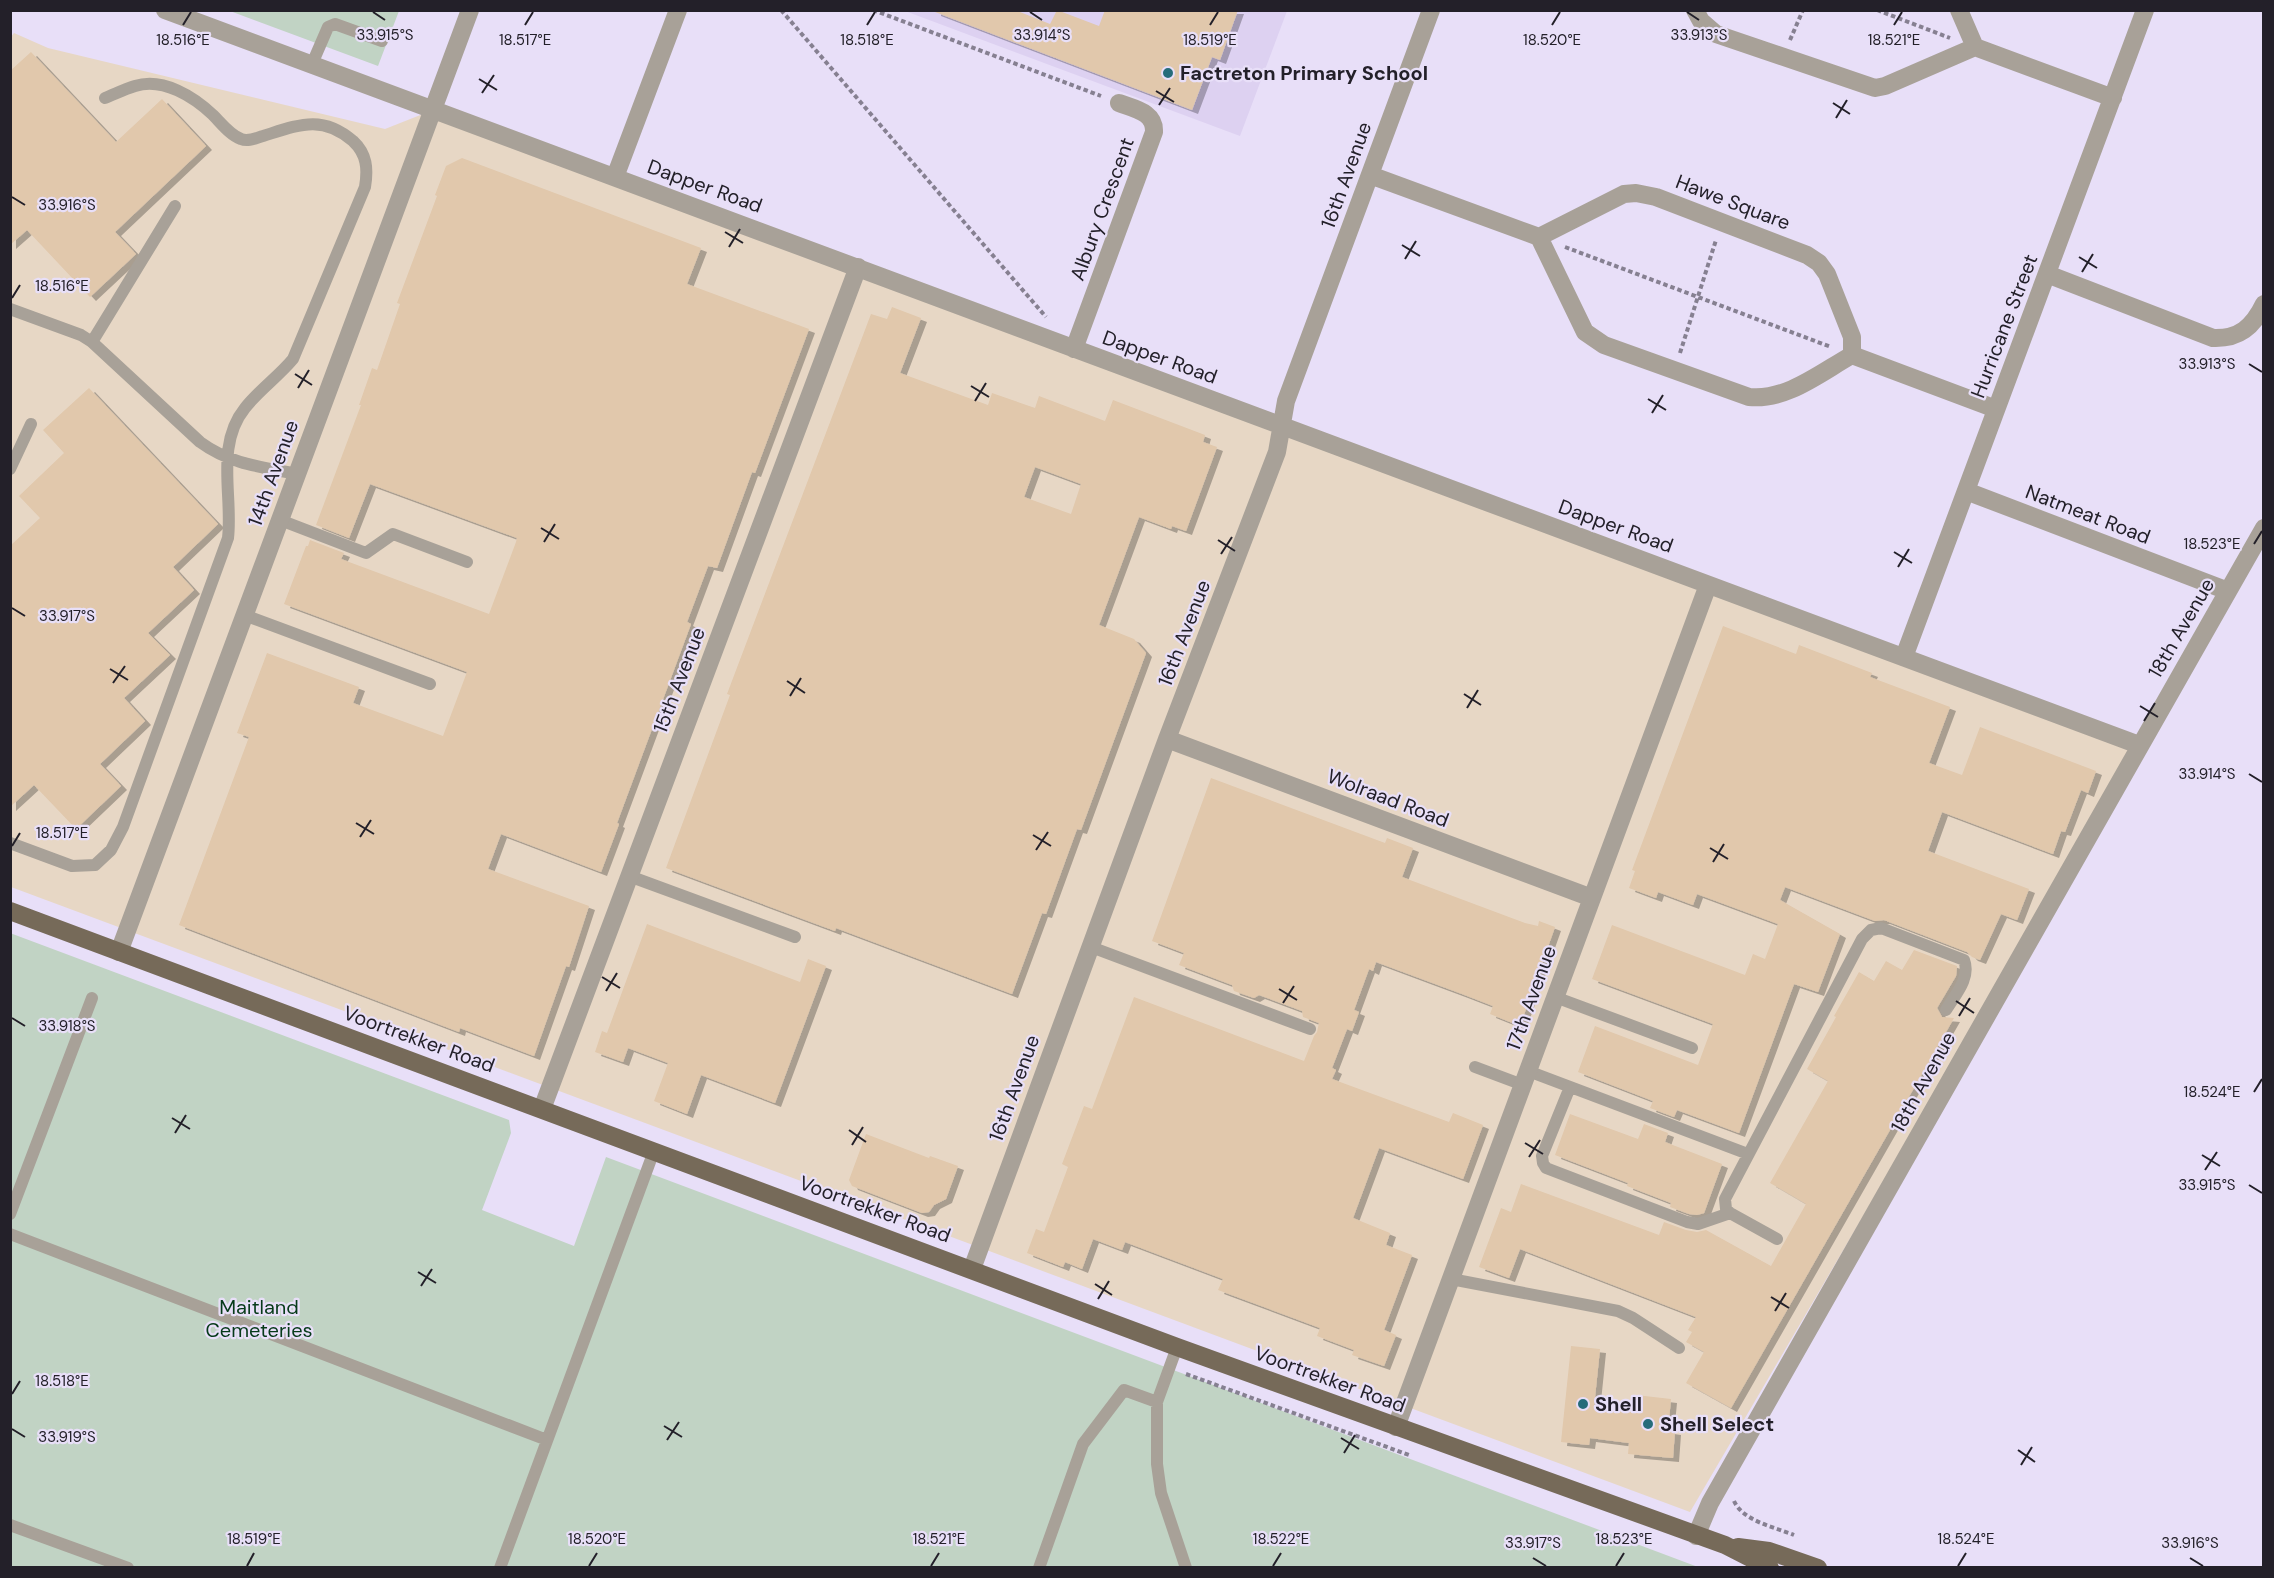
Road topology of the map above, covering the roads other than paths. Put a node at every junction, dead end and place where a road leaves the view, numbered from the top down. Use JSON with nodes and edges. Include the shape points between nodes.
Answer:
{"nodes":[{"id":1,"x":165,"y":10,"type":"edge"},
{"id":2,"x":470,"y":10,"type":"edge"},
{"id":3,"x":678,"y":10,"type":"edge"},
{"id":4,"x":1431,"y":10,"type":"edge"},
{"id":5,"x":1695,"y":10,"type":"edge"},
{"id":6,"x":1959,"y":10,"type":"edge"},
{"id":7,"x":2145,"y":10,"type":"edge"},
{"id":8,"x":382,"y":41,"type":"dead end"},
{"id":9,"x":1975,"y":47,"type":"junction"},
{"id":10,"x":312,"y":64,"type":"junction"},
{"id":11,"x":105,"y":98,"type":"dead end"},
{"id":12,"x":2113,"y":98,"type":"junction"},
{"id":13,"x":1119,"y":103,"type":"road end"},
{"id":14,"x":433,"y":110,"type":"junction"},
{"id":15,"x":1370,"y":175,"type":"junction"},
{"id":16,"x":615,"y":177,"type":"junction"},
{"id":17,"x":175,"y":206,"type":"dead end"},
{"id":18,"x":1539,"y":237,"type":"junction"},
{"id":19,"x":858,"y":267,"type":"junction"},
{"id":20,"x":2047,"y":274,"type":"junction"},
{"id":21,"x":2264,"y":304,"type":"edge"},
{"id":22,"x":10,"y":309,"type":"edge"},
{"id":23,"x":92,"y":342,"type":"junction"},
{"id":24,"x":1074,"y":349,"type":"junction"},
{"id":25,"x":1852,"y":355,"type":"junction"},
{"id":26,"x":1996,"y":409,"type":"junction"},
{"id":27,"x":31,"y":424,"type":"dead end"},
{"id":28,"x":1282,"y":426,"type":"junction"},
{"id":29,"x":227,"y":458,"type":"junction"},
{"id":30,"x":10,"y":469,"type":"edge"},
{"id":31,"x":297,"y":474,"type":"junction"},
{"id":32,"x":1966,"y":491,"type":"junction"},
{"id":33,"x":280,"y":520,"type":"junction"},
{"id":34,"x":2264,"y":528,"type":"edge"},
{"id":35,"x":467,"y":561,"type":"dead end"},
{"id":36,"x":1708,"y":585,"type":"junction"},
{"id":37,"x":2228,"y":591,"type":"junction"},
{"id":38,"x":244,"y":615,"type":"junction"},
{"id":39,"x":1904,"y":657,"type":"junction"},
{"id":40,"x":430,"y":684,"type":"dead end"},
{"id":41,"x":1167,"y":739,"type":"junction"},
{"id":42,"x":2139,"y":745,"type":"junction"},
{"id":43,"x":10,"y":843,"type":"edge"},
{"id":44,"x":629,"y":876,"type":"junction"},
{"id":45,"x":1592,"y":898,"type":"junction"},
{"id":46,"x":10,"y":911,"type":"edge"},
{"id":47,"x":795,"y":937,"type":"dead end"},
{"id":48,"x":1091,"y":947,"type":"junction"},
{"id":49,"x":119,"y":952,"type":"junction"},
{"id":50,"x":1556,"y":997,"type":"junction"},
{"id":51,"x":92,"y":998,"type":"dead end"},
{"id":52,"x":1946,"y":1010,"type":"dead end"},
{"id":53,"x":1310,"y":1029,"type":"dead end"},
{"id":54,"x":1692,"y":1048,"type":"dead end"},
{"id":55,"x":1475,"y":1066,"type":"dead end"},
{"id":56,"x":1525,"y":1078,"type":"junction"},
{"id":57,"x":1570,"y":1087,"type":"junction"},
{"id":58,"x":542,"y":1109,"type":"junction"},
{"id":59,"x":654,"y":1150,"type":"junction"},
{"id":60,"x":1748,"y":1154,"type":"junction"},
{"id":61,"x":1730,"y":1213,"type":"junction"},
{"id":62,"x":10,"y":1214,"type":"edge"},
{"id":63,"x":10,"y":1234,"type":"edge"},
{"id":64,"x":1777,"y":1239,"type":"dead end"},
{"id":65,"x":972,"y":1269,"type":"junction"},
{"id":66,"x":1451,"y":1279,"type":"junction"},
{"id":67,"x":1177,"y":1347,"type":"junction"},
{"id":68,"x":1679,"y":1348,"type":"dead end"},
{"id":69,"x":1157,"y":1402,"type":"junction"},
{"id":70,"x":1396,"y":1427,"type":"junction"},
{"id":71,"x":548,"y":1440,"type":"junction"},
{"id":72,"x":10,"y":1525,"type":"edge"},
{"id":73,"x":1696,"y":1536,"type":"junction"},
{"id":74,"x":1725,"y":1545,"type":"junction"},
{"id":75,"x":128,"y":1568,"type":"edge"},
{"id":76,"x":500,"y":1568,"type":"edge"},
{"id":77,"x":1039,"y":1568,"type":"edge"},
{"id":78,"x":1186,"y":1568,"type":"edge"},
{"id":79,"x":1770,"y":1568,"type":"edge"},
{"id":80,"x":1818,"y":1568,"type":"edge"}],
"edges":[{"from":1,"to":10,"type":"street","name":"Dapper Road"},
{"from":2,"to":14,"type":"street","name":"14th Avenue"},
{"from":3,"to":16,"type":"street"},
{"from":4,"to":15,"type":"street","name":"16th Avenue"},
{"from":5,"to":9,"type":"street","via":[[1716,34],[1875,88]]},
{"from":6,"to":9,"type":"street"},
{"from":7,"to":12,"type":"street","name":"Hurricane Street"},
{"from":8,"to":10,"type":"lane","via":[[335,24],[328,27]]},
{"from":9,"to":12,"type":"street"},
{"from":10,"to":14,"type":"street","name":"Dapper Road"},
{"from":11,"to":29,"type":"lane","via":[[136,85],[159,85],[198,100],[242,140],[300,124],[327,125],[358,146],[365,158],[365,187],[302,338],[283,371],[236,422]]},
{"from":12,"to":20,"type":"street","name":"Hurricane Street"},
{"from":13,"to":24,"type":"street","name":"Albury Crescent","via":[[1151,117],[1154,132]]},
{"from":14,"to":16,"type":"street","name":"Dapper Road"},
{"from":14,"to":31,"type":"street","name":"14th Avenue"},
{"from":15,"to":18,"type":"street"},
{"from":15,"to":28,"type":"street","name":"16th Avenue","via":[[1286,402]]},
{"from":16,"to":19,"type":"street","name":"Dapper Road"},
{"from":17,"to":23,"type":"lane"},
{"from":18,"to":25,"type":"street","via":[[1585,332],[1604,345],[1749,397],[1764,398],[1781,395]]},
{"from":18,"to":25,"type":"street","name":"Hawe Square","via":[[1624,194],[1656,197],[1819,263],[1852,337]]},
{"from":19,"to":24,"type":"street","name":"Dapper Road"},
{"from":19,"to":44,"type":"street","name":"15th Avenue"},
{"from":20,"to":21,"type":"street","via":[[2213,338],[2241,334]]},
{"from":20,"to":26,"type":"street","name":"Hurricane Street"},
{"from":22,"to":23,"type":"lane"},
{"from":23,"to":29,"type":"lane","via":[[200,442]]},
{"from":24,"to":28,"type":"street","name":"Dapper Road"},
{"from":25,"to":26,"type":"street"},
{"from":26,"to":32,"type":"street","name":"Hurricane Street"},
{"from":27,"to":30,"type":"lane"},
{"from":28,"to":36,"type":"street","name":"Dapper Road"},
{"from":28,"to":41,"type":"street","name":"16th Avenue","via":[[1277,452]]},
{"from":29,"to":31,"type":"lane"},
{"from":29,"to":43,"type":"lane","via":[[228,538],[123,827],[111,850],[95,865],[72,866]]},
{"from":31,"to":33,"type":"street","name":"14th Avenue"},
{"from":32,"to":37,"type":"street","name":"Natmeat Road"},
{"from":32,"to":39,"type":"street","name":"Hurricane Street"},
{"from":33,"to":35,"type":"lane","via":[[366,553],[393,534]]},
{"from":33,"to":38,"type":"street","name":"14th Avenue"},
{"from":34,"to":37,"type":"street","name":"18th Avenue"},
{"from":36,"to":39,"type":"street","name":"Dapper Road"},
{"from":36,"to":45,"type":"street","name":"17th Avenue"},
{"from":37,"to":42,"type":"street","name":"18th Avenue"},
{"from":38,"to":40,"type":"lane"},
{"from":38,"to":49,"type":"street","name":"14th Avenue"},
{"from":39,"to":42,"type":"street","name":"Dapper Road"},
{"from":41,"to":45,"type":"street","name":"Wolraad Road"},
{"from":41,"to":48,"type":"street","name":"16th Avenue"},
{"from":42,"to":73,"type":"street","name":"18th Avenue","via":[[1710,1503]]},
{"from":44,"to":47,"type":"lane"},
{"from":44,"to":58,"type":"street","name":"15th Avenue"},
{"from":45,"to":50,"type":"street","name":"17th Avenue"},
{"from":46,"to":49,"type":"main road","name":"Voortrekker Road"},
{"from":48,"to":53,"type":"lane"},
{"from":48,"to":65,"type":"street","name":"16th Avenue"},
{"from":49,"to":58,"type":"main road","name":"Voortrekker Road"},
{"from":50,"to":54,"type":"lane"},
{"from":50,"to":56,"type":"street","name":"17th Avenue"},
{"from":51,"to":62,"type":"lane"},
{"from":52,"to":60,"type":"lane","via":[[1965,979],[1964,960],[1881,928],[1871,930],[1862,939]]},
{"from":55,"to":56,"type":"lane"},
{"from":56,"to":57,"type":"lane"},
{"from":56,"to":66,"type":"street","name":"17th Avenue"},
{"from":57,"to":60,"type":"lane"},
{"from":57,"to":61,"type":"lane","via":[[1542,1156],[1546,1168],[1687,1222],[1698,1224]]},
{"from":58,"to":59,"type":"main road","name":"Voortrekker Road"},
{"from":59,"to":65,"type":"main road","name":"Voortrekker Road"},
{"from":59,"to":71,"type":"lane"},
{"from":60,"to":61,"type":"lane","via":[[1725,1199]]},
{"from":61,"to":64,"type":"lane"},
{"from":63,"to":71,"type":"lane"},
{"from":65,"to":67,"type":"main road","name":"Voortrekker Road"},
{"from":66,"to":68,"type":"lane","via":[[1618,1311]]},
{"from":66,"to":70,"type":"street","name":"17th Avenue"},
{"from":67,"to":69,"type":"lane"},
{"from":67,"to":70,"type":"main road","name":"Voortrekker Road"},
{"from":69,"to":77,"type":"lane","via":[[1124,1390],[1083,1444]]},
{"from":69,"to":78,"type":"lane","via":[[1161,1493]]},
{"from":70,"to":73,"type":"main road","name":"Voortrekker Road"},
{"from":71,"to":76,"type":"lane"},
{"from":72,"to":75,"type":"lane"},
{"from":73,"to":74,"type":"main road","name":"Voortrekker Road"},
{"from":74,"to":79,"type":"main road","name":"Voortrekker Road"},
{"from":74,"to":80,"type":"main road","name":"Voortrekker Road","via":[[1769,1551]]}]}
